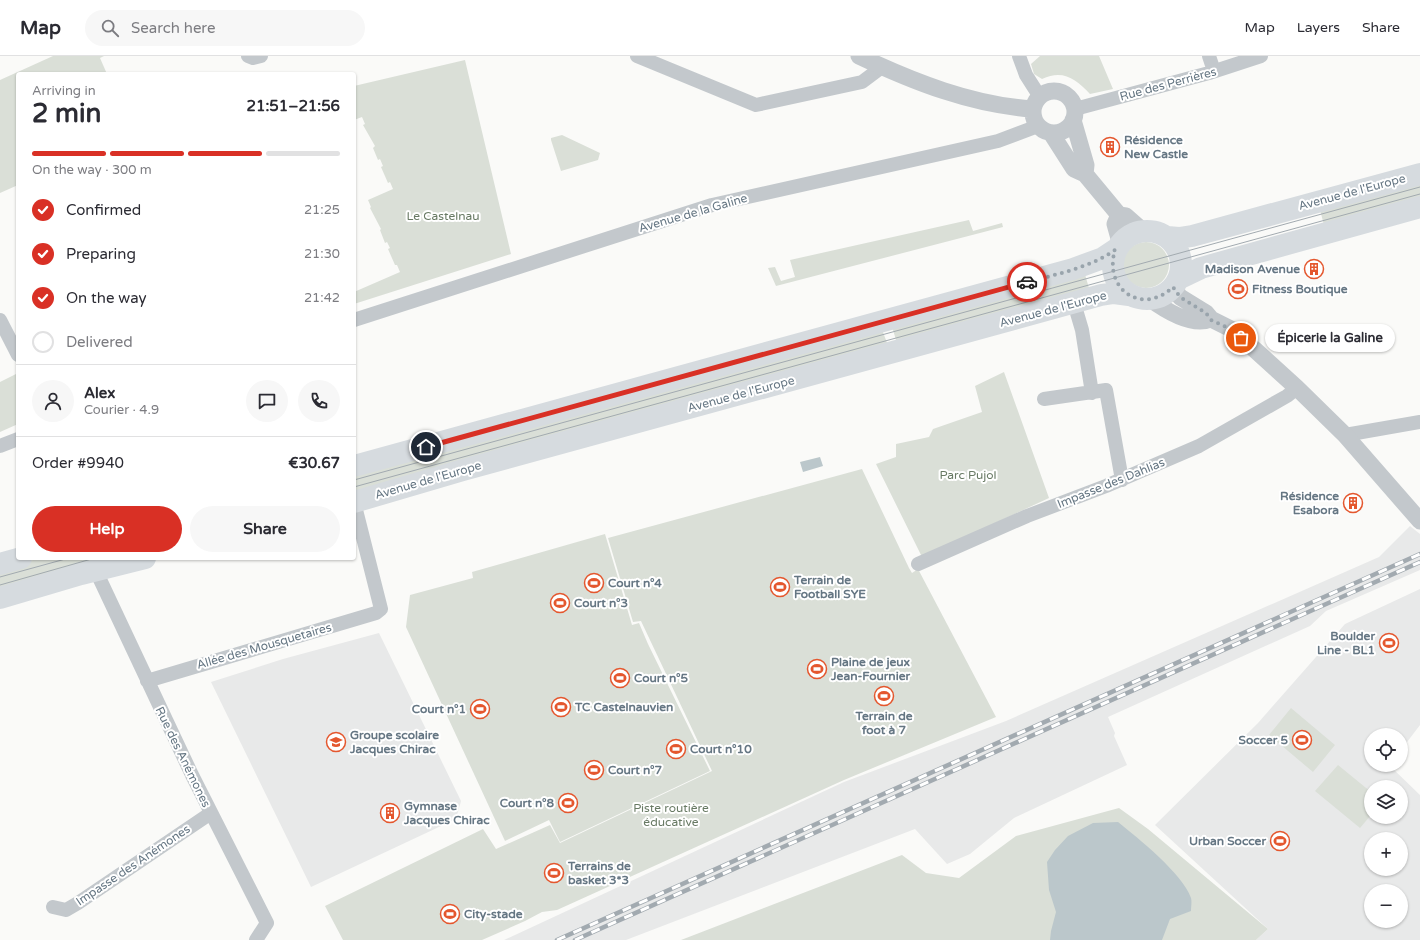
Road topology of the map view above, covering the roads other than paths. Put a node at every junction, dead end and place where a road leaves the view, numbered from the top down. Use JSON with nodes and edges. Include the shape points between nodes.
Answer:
{"nodes":[{"id":1,"x":248,"y":56,"type":"edge"},
{"id":2,"x":261,"y":56,"type":"edge"},
{"id":3,"x":637,"y":56,"type":"edge"},
{"id":4,"x":859,"y":56,"type":"edge"},
{"id":5,"x":1019,"y":56,"type":"edge"},
{"id":6,"x":1209,"y":56,"type":"edge"},
{"id":7,"x":1260,"y":56,"type":"edge"},
{"id":8,"x":656,"y":60,"type":"edge"},
{"id":9,"x":882,"y":67,"type":"junction"},
{"id":10,"x":1214,"y":71,"type":"junction"},
{"id":11,"x":1036,"y":103,"type":"junction"},
{"id":12,"x":1074,"y":114,"type":"junction"},
{"id":13,"x":1045,"y":129,"type":"junction"},
{"id":14,"x":1085,"y":174,"type":"junction"},
{"id":15,"x":1420,"y":174,"type":"edge"},
{"id":16,"x":1420,"y":207,"type":"edge"},
{"id":17,"x":1119,"y":215,"type":"junction"},
{"id":18,"x":1142,"y":231,"type":"junction"},
{"id":19,"x":1167,"y":237,"type":"junction"},
{"id":20,"x":1118,"y":246,"type":"junction"},
{"id":21,"x":1176,"y":283,"type":"junction"},
{"id":22,"x":1129,"y":295,"type":"junction"},
{"id":23,"x":1150,"y":299,"type":"junction"},
{"id":24,"x":1074,"y":303,"type":"junction"},
{"id":25,"x":356,"y":319,"type":"edge"},
{"id":26,"x":0,"y":320,"type":"edge"},
{"id":27,"x":1211,"y":320,"type":"junction"},
{"id":28,"x":16,"y":351,"type":"edge"},
{"id":29,"x":1297,"y":388,"type":"junction"},
{"id":30,"x":1092,"y":392,"type":"junction"},
{"id":31,"x":1044,"y":399,"type":"dead end"},
{"id":32,"x":1420,"y":422,"type":"edge"},
{"id":33,"x":1345,"y":435,"type":"junction"},
{"id":34,"x":16,"y":440,"type":"edge"},
{"id":35,"x":0,"y":446,"type":"edge"},
{"id":36,"x":356,"y":465,"type":"edge"},
{"id":37,"x":1122,"y":480,"type":"junction"},
{"id":38,"x":356,"y":501,"type":"edge"},
{"id":39,"x":356,"y":510,"type":"edge"},
{"id":40,"x":1420,"y":521,"type":"edge"},
{"id":41,"x":16,"y":559,"type":"edge"},
{"id":42,"x":137,"y":560,"type":"edge"},
{"id":43,"x":0,"y":564,"type":"edge"},
{"id":44,"x":918,"y":564,"type":"dead end"},
{"id":45,"x":96,"y":571,"type":"junction"},
{"id":46,"x":0,"y":598,"type":"edge"},
{"id":47,"x":147,"y":681,"type":"junction"},
{"id":48,"x":211,"y":813,"type":"junction"},
{"id":49,"x":53,"y":907,"type":"dead end"},
{"id":50,"x":256,"y":940,"type":"edge"}],
"edges":[{"from":1,"to":2,"type":"street"},
{"from":3,"to":8,"type":"street"},
{"from":4,"to":9,"type":"street"},
{"from":5,"to":11,"type":"street"},
{"from":6,"to":10,"type":"street"},
{"from":7,"to":10,"type":"street","name":"Rue des Perrières"},
{"from":8,"to":9,"type":"street","via":[[756,105],[862,82]]},
{"from":9,"to":11,"type":"street","via":[[922,84],[1004,107]]},
{"from":10,"to":12,"type":"street","name":"Rue des Perrières"},
{"from":11,"to":12,"type":"street","via":[[1051,91],[1064,94],[1069,97]]},
{"from":11,"to":13,"type":"street","via":[[1033,115]]},
{"from":12,"to":13,"type":"street","via":[[1065,130]]},
{"from":12,"to":14,"type":"street","via":[[1086,165]]},
{"from":13,"to":14,"type":"street","via":[[1074,169]]},
{"from":13,"to":25,"type":"street","name":"Avenue de la Galine","via":[[712,205]]},
{"from":14,"to":17,"type":"street"},
{"from":15,"to":19,"type":"main road","name":"Avenue de l'Europe","via":[[1192,236]]},
{"from":16,"to":21,"type":"main road","via":[[1201,268]]},
{"from":17,"to":18,"type":"street","via":[[1126,216]]},
{"from":17,"to":20,"type":"street","via":[[1115,224]]},
{"from":18,"to":19,"type":"main road","via":[[1156,232]]},
{"from":18,"to":20,"type":"main road","via":[[1134,233]]},
{"from":19,"to":21,"type":"main road","via":[[1179,253],[1181,264]]},
{"from":20,"to":22,"type":"main road","via":[[1112,260],[1114,278],[1120,288]]},
{"from":20,"to":36,"type":"main road","via":[[1103,258],[1073,269]]},
{"from":21,"to":23,"type":"main road","via":[[1163,296]]},
{"from":21,"to":27,"type":"street","via":[[1180,297],[1206,313]]},
{"from":22,"to":23,"type":"main road","via":[[1139,299]]},
{"from":22,"to":24,"type":"main road","name":"Avenue de l'Europe","via":[[1108,294]]},
{"from":23,"to":27,"type":"street","via":[[1162,308],[1181,316],[1204,322]]},
{"from":24,"to":30,"type":"street","via":[[1082,330]]},
{"from":24,"to":38,"type":"main road","name":"Avenue de l'Europe"},
{"from":26,"to":28,"type":"street"},
{"from":27,"to":29,"type":"street","via":[[1233,330]]},
{"from":29,"to":33,"type":"street"},
{"from":29,"to":37,"type":"street","name":"Impasse des Dahlias","via":[[1199,446]]},
{"from":30,"to":31,"type":"street"},
{"from":30,"to":37,"type":"street","via":[[1106,390]]},
{"from":32,"to":33,"type":"street"},
{"from":33,"to":40,"type":"street"},
{"from":34,"to":35,"type":"street"},
{"from":37,"to":44,"type":"street","name":"Impasse des Dahlias","via":[[1027,516]]},
{"from":39,"to":47,"type":"street","name":"Allée des Mousquetaires","via":[[381,609],[376,613]]},
{"from":41,"to":43,"type":"main road"},
{"from":42,"to":45,"type":"main road"},
{"from":45,"to":46,"type":"main road"},
{"from":45,"to":47,"type":"street","name":"Rue des Anémones"},
{"from":47,"to":48,"type":"street","name":"Rue des Anémones"},
{"from":48,"to":49,"type":"street","name":"Impasse des Anémones","via":[[78,903],[66,910]]},
{"from":48,"to":50,"type":"street","name":"Rue des Anémones","via":[[267,923]]}]}
